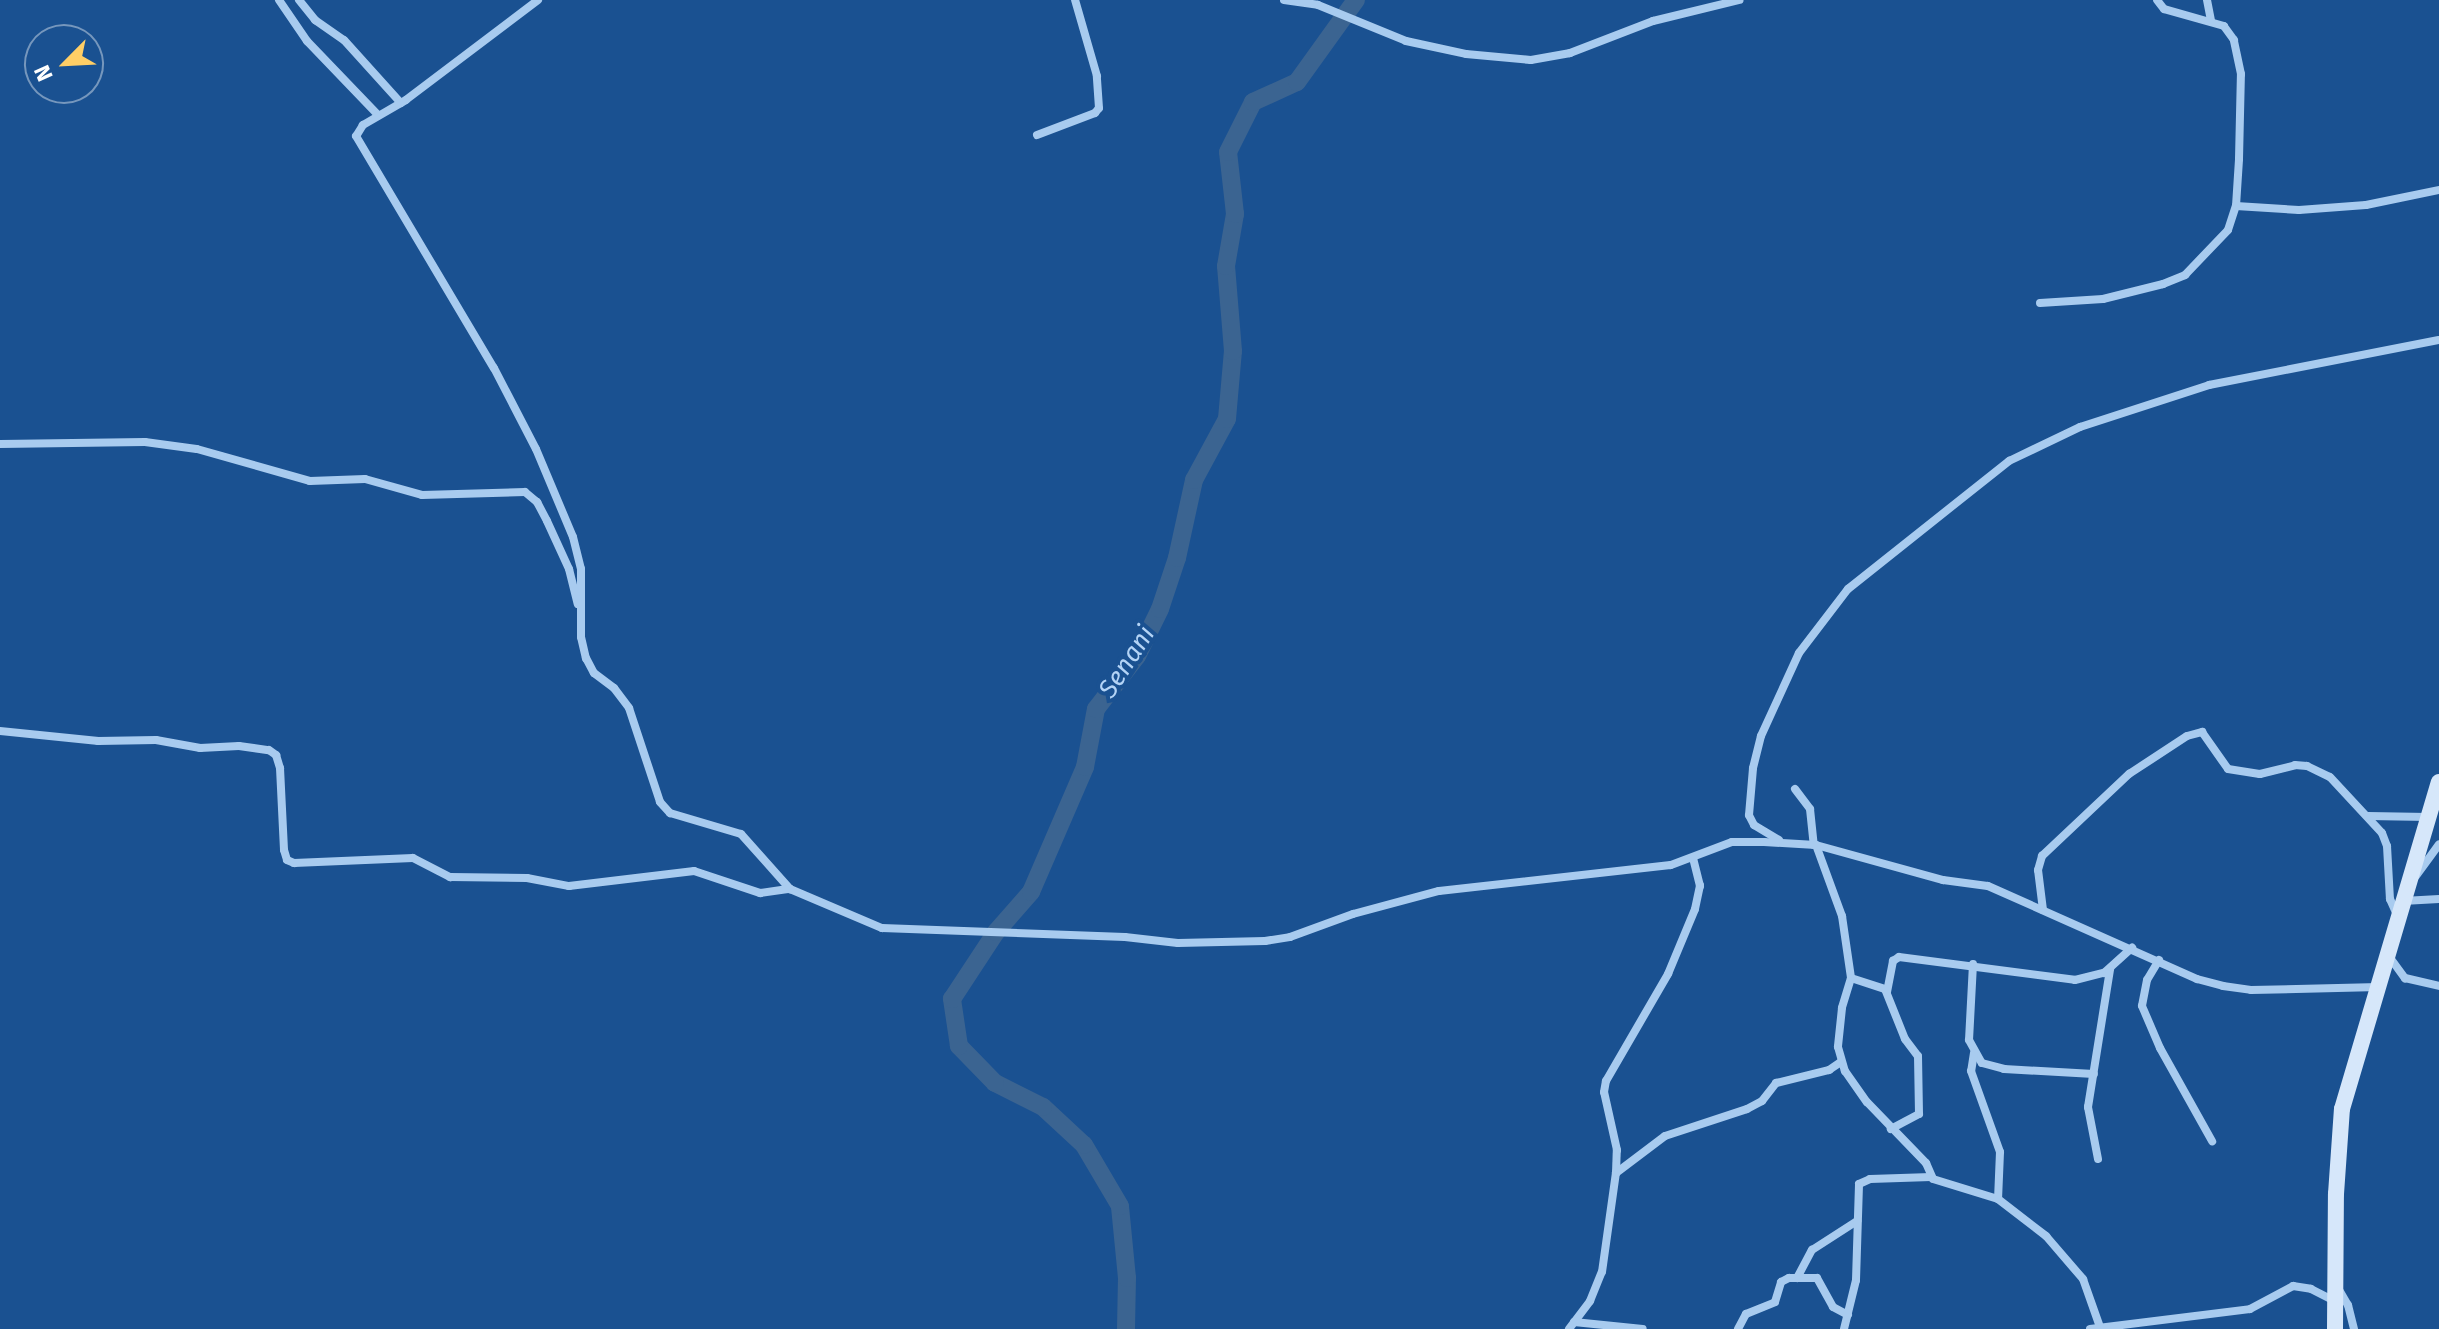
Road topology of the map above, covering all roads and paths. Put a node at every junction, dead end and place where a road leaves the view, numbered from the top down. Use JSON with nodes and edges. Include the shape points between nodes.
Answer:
{"nodes":[{"id":1,"x":279,"y":0,"type":"edge"},
{"id":2,"x":299,"y":0,"type":"edge"},
{"id":3,"x":538,"y":0,"type":"edge"},
{"id":4,"x":1075,"y":0,"type":"edge"},
{"id":5,"x":1284,"y":0,"type":"edge"},
{"id":6,"x":1739,"y":0,"type":"edge"},
{"id":7,"x":2157,"y":0,"type":"edge"},
{"id":8,"x":2207,"y":0,"type":"edge"},
{"id":9,"x":2211,"y":20,"type":"junction"},
{"id":10,"x":401,"y":103,"type":"junction"},
{"id":11,"x":378,"y":115,"type":"junction"},
{"id":12,"x":1037,"y":135,"type":"dead end"},
{"id":13,"x":2439,"y":190,"type":"edge"},
{"id":14,"x":2236,"y":206,"type":"junction"},
{"id":15,"x":2040,"y":303,"type":"dead end"},
{"id":16,"x":2439,"y":340,"type":"edge"},
{"id":17,"x":0,"y":444,"type":"edge"},
{"id":18,"x":581,"y":622,"type":"junction"},
{"id":19,"x":0,"y":731,"type":"edge"},
{"id":20,"x":2439,"y":782,"type":"edge"},
{"id":21,"x":1795,"y":789,"type":"dead end"},
{"id":22,"x":2368,"y":816,"type":"junction"},
{"id":23,"x":2428,"y":817,"type":"junction"},
{"id":24,"x":2439,"y":844,"type":"edge"},
{"id":25,"x":1790,"y":845,"type":"junction"},
{"id":26,"x":1815,"y":845,"type":"junction"},
{"id":27,"x":1693,"y":858,"type":"junction"},
{"id":28,"x":790,"y":889,"type":"junction"},
{"id":29,"x":2439,"y":899,"type":"edge"},
{"id":30,"x":2402,"y":904,"type":"junction"},
{"id":31,"x":2043,"y":910,"type":"junction"},
{"id":32,"x":2132,"y":948,"type":"junction"},
{"id":33,"x":2388,"y":955,"type":"junction"},
{"id":34,"x":2159,"y":960,"type":"junction"},
{"id":35,"x":1973,"y":964,"type":"junction"},
{"id":36,"x":2110,"y":969,"type":"junction"},
{"id":37,"x":1851,"y":978,"type":"junction"},
{"id":38,"x":2439,"y":986,"type":"edge"},
{"id":39,"x":2379,"y":987,"type":"junction"},
{"id":40,"x":1887,"y":992,"type":"junction"},
{"id":41,"x":1974,"y":1053,"type":"junction"},
{"id":42,"x":1841,"y":1062,"type":"junction"},
{"id":43,"x":2094,"y":1074,"type":"junction"},
{"id":44,"x":1891,"y":1129,"type":"junction"},
{"id":45,"x":2212,"y":1141,"type":"dead end"},
{"id":46,"x":2098,"y":1159,"type":"dead end"},
{"id":47,"x":1616,"y":1173,"type":"junction"},
{"id":48,"x":1931,"y":1177,"type":"junction"},
{"id":49,"x":1998,"y":1199,"type":"junction"},
{"id":50,"x":1857,"y":1221,"type":"junction"},
{"id":51,"x":1797,"y":1278,"type":"junction"},
{"id":52,"x":2335,"y":1292,"type":"junction"},
{"id":53,"x":1848,"y":1315,"type":"junction"},
{"id":54,"x":1572,"y":1326,"type":"edge"},
{"id":55,"x":2095,"y":1328,"type":"edge"},
{"id":56,"x":1643,"y":1329,"type":"edge"},
{"id":57,"x":1738,"y":1329,"type":"edge"},
{"id":58,"x":1844,"y":1329,"type":"edge"},
{"id":59,"x":2335,"y":1329,"type":"edge"},
{"id":60,"x":2354,"y":1329,"type":"edge"}],
"edges":[{"from":1,"to":11,"type":"street","via":[[307,41]]},
{"from":2,"to":10,"type":"street"},
{"from":3,"to":10,"type":"street"},
{"from":4,"to":12,"type":"street","via":[[1097,76],[1099,108]]},
{"from":5,"to":6,"type":"street","via":[[1318,5],[1406,41],[1531,60],[1570,53],[1653,21]]},
{"from":7,"to":9,"type":"street","via":[[2164,9]]},
{"from":8,"to":9,"type":"street"},
{"from":9,"to":14,"type":"street","via":[[2224,26],[2234,40],[2241,74]]},
{"from":10,"to":11,"type":"street"},
{"from":11,"to":18,"type":"street","via":[[363,125],[358,140],[536,449],[577,554]]},
{"from":13,"to":14,"type":"street","via":[[2366,205],[2299,210]]},
{"from":14,"to":15,"type":"street","via":[[2228,230],[2185,275],[2103,299]]},
{"from":16,"to":25,"type":"street","via":[[2209,385],[2080,427],[2009,461],[1879,562],[1815,629],[1761,736],[1749,815],[1766,834]]},
{"from":17,"to":18,"type":"street","via":[[145,442],[197,449],[310,481],[365,479],[422,495],[525,492],[537,502],[565,559]]},
{"from":18,"to":28,"type":"street","via":[[586,658],[629,708],[660,802],[670,813],[741,834]]},
{"from":19,"to":28,"type":"street","via":[[269,750],[280,768],[285,857],[294,863],[413,858],[450,877],[527,878],[577,887],[694,871],[760,893]]},
{"from":20,"to":23,"type":"main road"},
{"from":21,"to":26,"type":"street","via":[[1810,809]]},
{"from":22,"to":23,"type":"street"},
{"from":22,"to":30,"type":"street","via":[[2387,846],[2390,899]]},
{"from":22,"to":31,"type":"street","via":[[2320,769],[2295,765],[2260,774],[2228,769],[2204,733],[2193,733],[2116,784],[2042,856],[2038,870]]},
{"from":23,"to":30,"type":"main road"},
{"from":24,"to":30,"type":"street"},
{"from":25,"to":26,"type":"street"},
{"from":25,"to":27,"type":"street","via":[[1732,842]]},
{"from":26,"to":31,"type":"street","via":[[1943,880],[1988,886]]},
{"from":26,"to":37,"type":"street","via":[[1842,916]]},
{"from":27,"to":28,"type":"street","via":[[1591,877],[1439,891],[1290,937],[1220,943],[882,928]]},
{"from":27,"to":47,"type":"street","via":[[1700,886],[1695,909],[1668,974],[1606,1081]]},
{"from":29,"to":30,"type":"street"},
{"from":30,"to":33,"type":"main road"},
{"from":31,"to":32,"type":"street"},
{"from":32,"to":34,"type":"street"},
{"from":32,"to":36,"type":"street"},
{"from":33,"to":38,"type":"street","via":[[2405,978]]},
{"from":33,"to":39,"type":"main road"},
{"from":34,"to":39,"type":"street","via":[[2197,979],[2251,990]]},
{"from":34,"to":45,"type":"street","via":[[2147,980],[2142,1006]]},
{"from":35,"to":36,"type":"street","via":[[2075,980]]},
{"from":35,"to":40,"type":"street","via":[[1899,957],[1893,961]]},
{"from":35,"to":41,"type":"street","via":[[1969,1040]]},
{"from":36,"to":43,"type":"street"},
{"from":37,"to":40,"type":"street"},
{"from":37,"to":42,"type":"street","via":[[1839,1027]]},
{"from":39,"to":52,"type":"main road","via":[[2339,1129]]},
{"from":40,"to":44,"type":"street","via":[[1905,1039],[1918,1056],[1920,1110],[1918,1117]]},
{"from":41,"to":43,"type":"street","via":[[1988,1067]]},
{"from":41,"to":49,"type":"street","via":[[1971,1071],[2000,1152]]},
{"from":42,"to":44,"type":"street"},
{"from":42,"to":47,"type":"street","via":[[1776,1083],[1762,1101],[1747,1109],[1665,1136]]},
{"from":43,"to":46,"type":"street","via":[[2088,1107]]},
{"from":44,"to":48,"type":"street","via":[[1926,1163]]},
{"from":47,"to":54,"type":"street","via":[[1602,1272]]},
{"from":48,"to":49,"type":"street"},
{"from":48,"to":50,"type":"street","via":[[1861,1181]]},
{"from":49,"to":55,"type":"street","via":[[2046,1236],[2083,1279]]},
{"from":50,"to":51,"type":"street","via":[[1812,1250]]},
{"from":50,"to":53,"type":"street","via":[[1856,1280]]},
{"from":51,"to":53,"type":"street","via":[[1817,1278],[1833,1307]]},
{"from":51,"to":57,"type":"street","via":[[1784,1279],[1775,1302],[1746,1314]]},
{"from":52,"to":55,"type":"street","via":[[2293,1286],[2250,1309]]},
{"from":52,"to":59,"type":"main road"},
{"from":52,"to":60,"type":"street","via":[[2348,1305]]},
{"from":53,"to":58,"type":"street"},
{"from":54,"to":56,"type":"street"}]}
